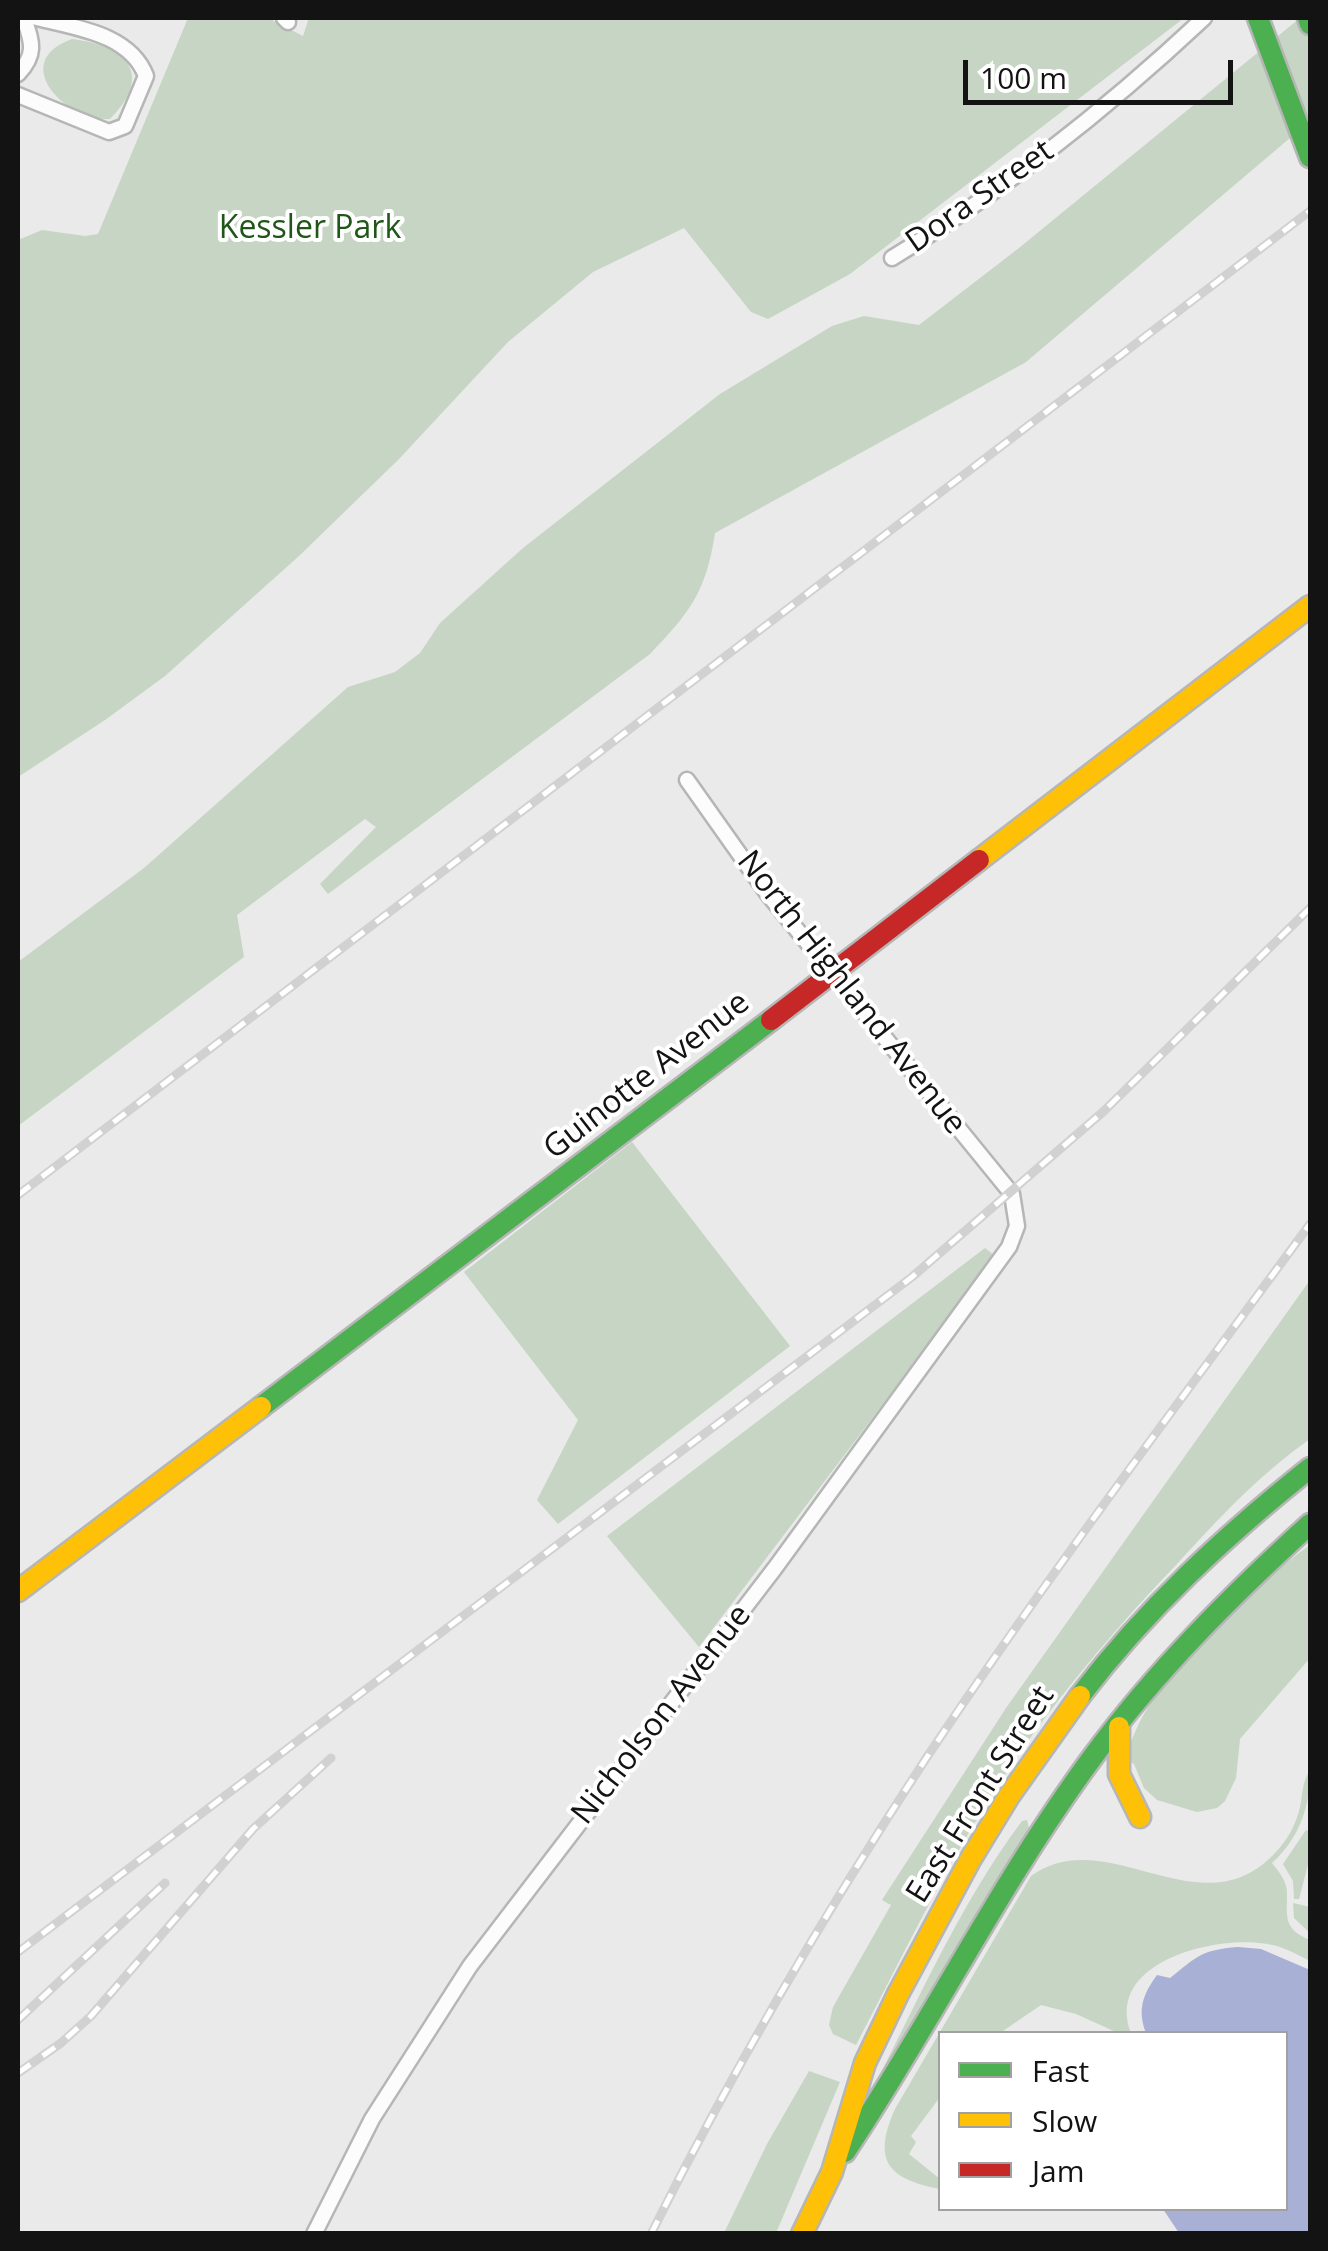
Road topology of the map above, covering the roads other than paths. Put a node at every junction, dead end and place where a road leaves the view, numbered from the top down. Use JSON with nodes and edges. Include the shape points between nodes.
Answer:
{"nodes":[{"id":1,"x":24,"y":18,"type":"edge"},
{"id":2,"x":37,"y":18,"type":"edge"},
{"id":3,"x":1204,"y":18,"type":"edge"},
{"id":4,"x":1258,"y":18,"type":"edge"},
{"id":5,"x":18,"y":74,"type":"edge"},
{"id":6,"x":18,"y":95,"type":"edge"},
{"id":7,"x":1310,"y":157,"type":"edge"},
{"id":8,"x":892,"y":258,"type":"dead end"},
{"id":9,"x":1310,"y":606,"type":"edge"},
{"id":10,"x":687,"y":780,"type":"dead end"},
{"id":11,"x":830,"y":972,"type":"junction"},
{"id":12,"x":1016,"y":1205,"type":"joint"},
{"id":13,"x":1310,"y":1468,"type":"edge"},
{"id":14,"x":1310,"y":1524,"type":"edge"},
{"id":15,"x":18,"y":1591,"type":"edge"},
{"id":16,"x":1120,"y":1723,"type":"junction"},
{"id":17,"x":1140,"y":1817,"type":"dead end"},
{"id":18,"x":832,"y":2171,"type":"junction"},
{"id":19,"x":314,"y":2234,"type":"edge"},
{"id":20,"x":802,"y":2234,"type":"edge"}],
"edges":[{"from":1,"to":5,"type":"street","via":[[32,57]]},
{"from":2,"to":6,"type":"street","via":[[129,48],[146,76],[126,126],[108,132]]},
{"from":3,"to":8,"type":"street","name":"Dora Street","via":[[1085,122]]},
{"from":4,"to":7,"type":"main road"},
{"from":9,"to":11,"type":"main road","name":"Guinotte Avenue"},
{"from":10,"to":11,"type":"street","name":"North Highland Avenue"},
{"from":11,"to":12,"type":"street","name":"North Highland Avenue"},
{"from":11,"to":15,"type":"main road","name":"Guinotte Avenue"},
{"from":12,"to":19,"type":"street","name":"Nicholson Avenue","via":[[1010,1247],[440,2011],[372,2119]]},
{"from":13,"to":18,"type":"main road","name":"East Front Street","via":[[1241,1524],[1132,1632],[1017,1781],[864,2065]]},
{"from":14,"to":16,"type":"main road","name":"East Front Street","via":[[1232,1593]]},
{"from":16,"to":17,"type":"main road","via":[[1116,1771]]},
{"from":16,"to":18,"type":"main road","name":"East Front Street","via":[[1049,1820],[898,2075]]},
{"from":18,"to":20,"type":"main road","name":"East Front Street"}]}
